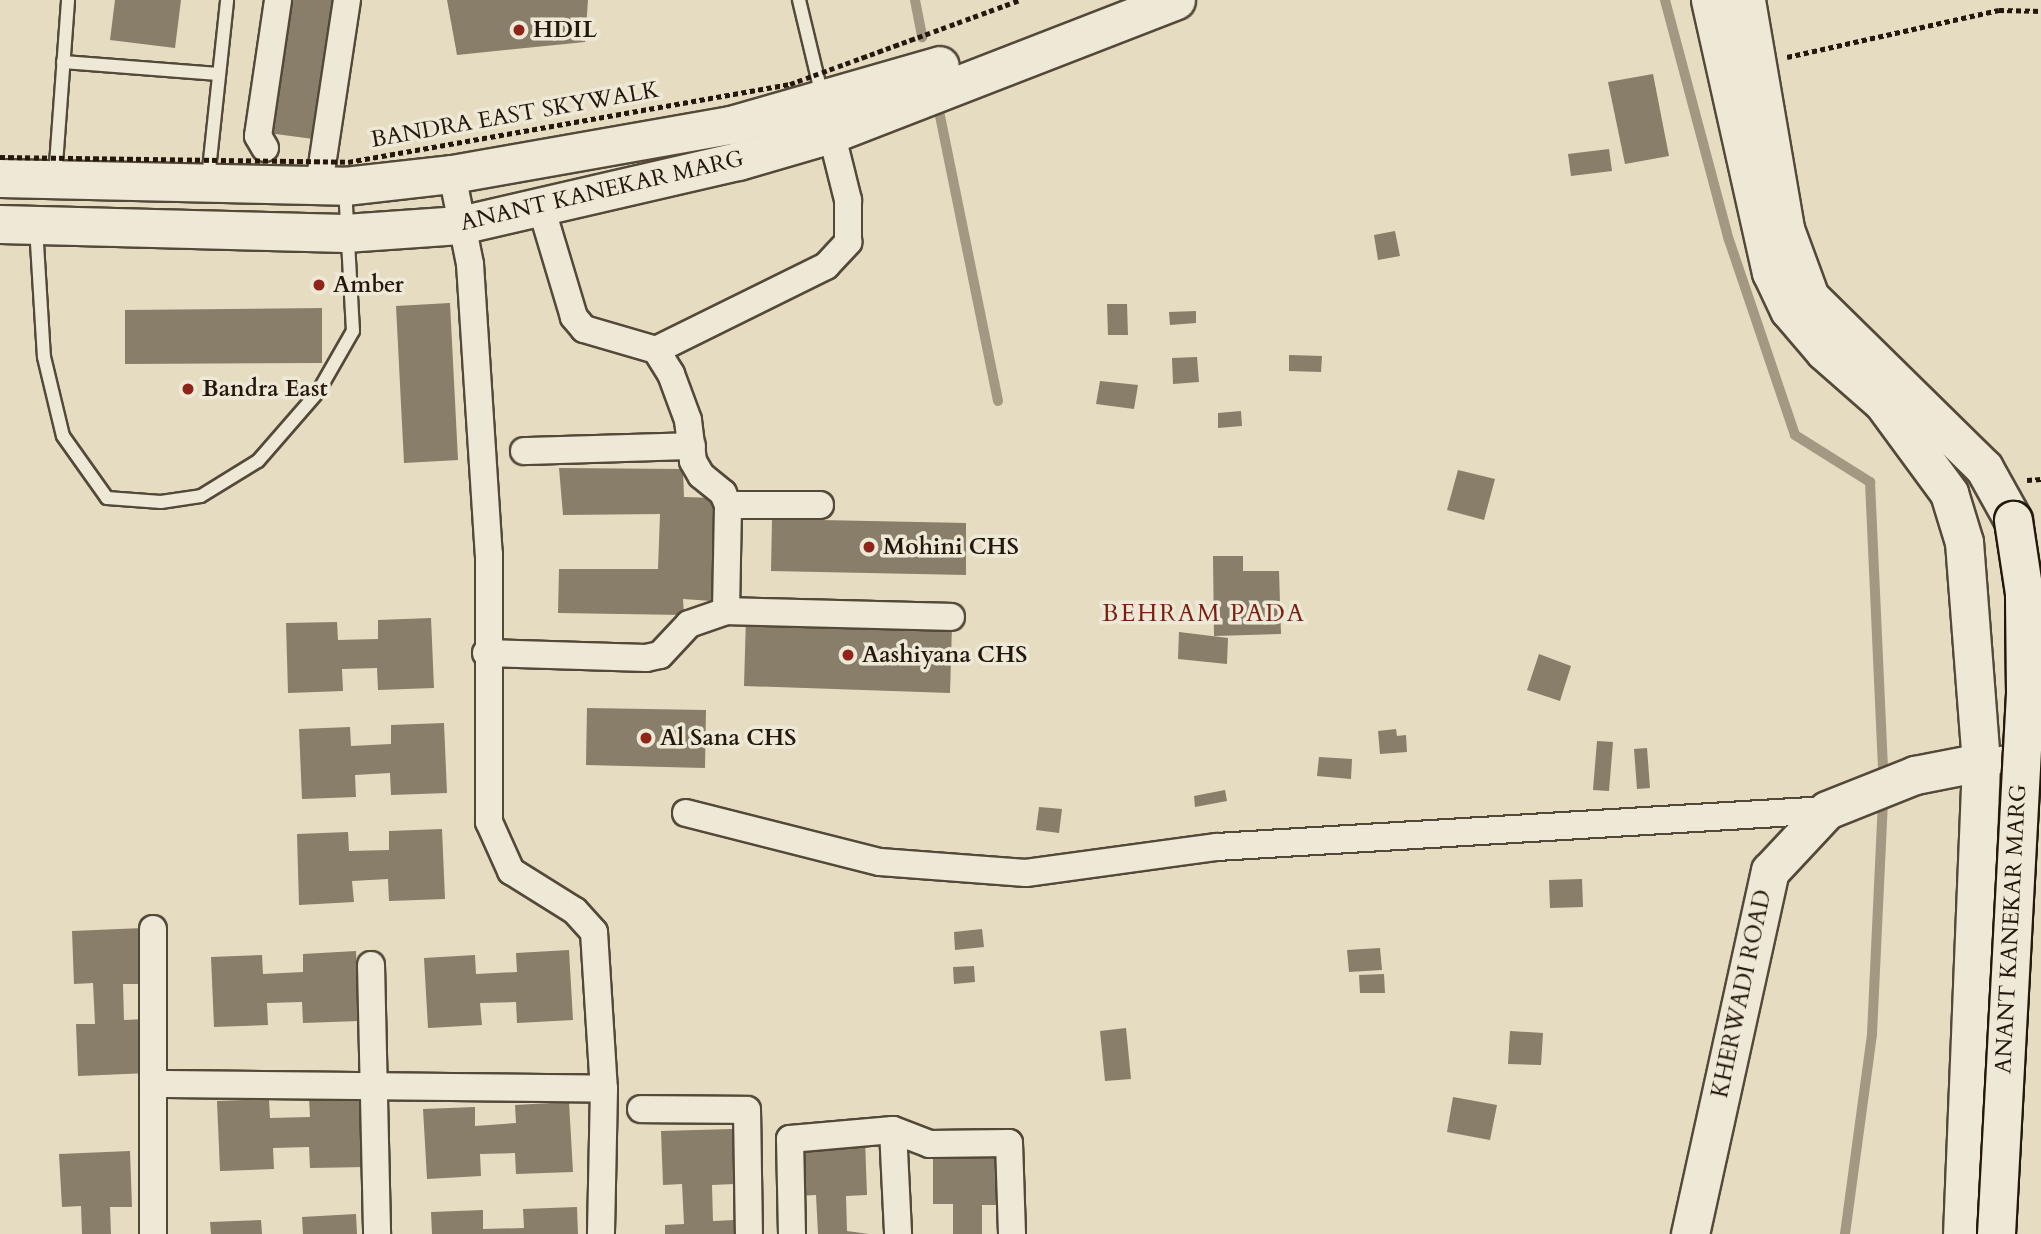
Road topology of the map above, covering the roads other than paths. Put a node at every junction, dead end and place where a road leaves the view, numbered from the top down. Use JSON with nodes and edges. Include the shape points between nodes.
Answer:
{"nodes":[{"id":1,"x":68,"y":0,"type":"edge"},
{"id":2,"x":227,"y":0,"type":"edge"},
{"id":3,"x":278,"y":0,"type":"edge"},
{"id":4,"x":347,"y":0,"type":"edge"},
{"id":5,"x":799,"y":0,"type":"edge"},
{"id":6,"x":1119,"y":0,"type":"edge"},
{"id":7,"x":1175,"y":0,"type":"edge"},
{"id":8,"x":1710,"y":0,"type":"edge"},
{"id":9,"x":1746,"y":0,"type":"edge"},
{"id":10,"x":1087,"y":25,"type":"junction"},
{"id":11,"x":63,"y":62,"type":"junction"},
{"id":12,"x":219,"y":74,"type":"junction"},
{"id":13,"x":827,"y":117,"type":"junction"},
{"id":14,"x":731,"y":125,"type":"junction"},
{"id":15,"x":265,"y":148,"type":"dead end"},
{"id":16,"x":738,"y":161,"type":"junction"},
{"id":17,"x":452,"y":174,"type":"junction"},
{"id":18,"x":0,"y":178,"type":"edge"},
{"id":19,"x":54,"y":181,"type":"junction"},
{"id":20,"x":208,"y":183,"type":"junction"},
{"id":21,"x":332,"y":186,"type":"junction"},
{"id":22,"x":541,"y":207,"type":"junction"},
{"id":23,"x":0,"y":223,"type":"edge"},
{"id":24,"x":460,"y":225,"type":"junction"},
{"id":25,"x":36,"y":226,"type":"junction"},
{"id":26,"x":345,"y":233,"type":"junction"},
{"id":27,"x":656,"y":350,"type":"junction"},
{"id":28,"x":692,"y":446,"type":"junction"},
{"id":29,"x":524,"y":451,"type":"dead end"},
{"id":30,"x":728,"y":505,"type":"junction"},
{"id":31,"x":820,"y":505,"type":"dead end"},
{"id":32,"x":726,"y":611,"type":"junction"},
{"id":33,"x":951,"y":617,"type":"dead end"},
{"id":34,"x":486,"y":653,"type":"junction"},
{"id":35,"x":2041,"y":756,"type":"edge"},
{"id":36,"x":1981,"y":762,"type":"junction"},
{"id":37,"x":1827,"y":810,"type":"junction"},
{"id":38,"x":685,"y":813,"type":"dead end"},
{"id":39,"x":153,"y":929,"type":"dead end"},
{"id":40,"x":371,"y":965,"type":"dead end"},
{"id":41,"x":156,"y":1084,"type":"junction"},
{"id":42,"x":373,"y":1087,"type":"junction"},
{"id":43,"x":604,"y":1089,"type":"junction"},
{"id":44,"x":641,"y":1109,"type":"dead end"},
{"id":45,"x":893,"y":1130,"type":"junction"},
{"id":46,"x":153,"y":1234,"type":"edge"},
{"id":47,"x":377,"y":1234,"type":"edge"},
{"id":48,"x":601,"y":1234,"type":"edge"},
{"id":49,"x":748,"y":1234,"type":"edge"},
{"id":50,"x":792,"y":1234,"type":"edge"},
{"id":51,"x":898,"y":1234,"type":"edge"},
{"id":52,"x":1012,"y":1234,"type":"edge"},
{"id":53,"x":1690,"y":1234,"type":"edge"},
{"id":54,"x":1962,"y":1234,"type":"edge"},
{"id":55,"x":1996,"y":1234,"type":"edge"}],
"edges":[{"from":1,"to":11,"type":"lane"},
{"from":2,"to":12,"type":"lane"},
{"from":3,"to":15,"type":"street","via":[[258,136]]},
{"from":4,"to":21,"type":"street"},
{"from":5,"to":13,"type":"lane"},
{"from":6,"to":10,"type":"street","name":"ANANT KANEKAR MARG"},
{"from":7,"to":10,"type":"street","name":"ANANT KANEKAR MARG"},
{"from":8,"to":36,"type":"street","name":"ANANT KANEKAR MARG","via":[[1771,272],[1784,300],[1824,351],[1883,403],[1949,493],[1964,542]]},
{"from":9,"to":55,"type":"street","name":"ANANT KANEKAR MARG","bridge":true,"via":[[1785,229],[1810,297],[1984,468],[2013,520],[2024,593],[2025,693]]},
{"from":10,"to":13,"type":"street","name":"ANANT KANEKAR MARG"},
{"from":11,"to":12,"type":"lane"},
{"from":11,"to":19,"type":"lane"},
{"from":12,"to":20,"type":"lane"},
{"from":13,"to":14,"type":"street","name":"ANANT KANEKAR MARG"},
{"from":13,"to":16,"type":"street","name":"ANANT KANEKAR MARG"},
{"from":13,"to":27,"type":"street","via":[[851,228],[843,249],[826,266]]},
{"from":14,"to":16,"type":"street"},
{"from":14,"to":17,"type":"street","name":"ANANT KANEKAR MARG"},
{"from":16,"to":22,"type":"street","name":"ANANT KANEKAR MARG"},
{"from":17,"to":21,"type":"street","name":"ANANT KANEKAR MARG"},
{"from":17,"to":24,"type":"street"},
{"from":18,"to":19,"type":"street","name":"ANANT KANEKAR MARG"},
{"from":19,"to":20,"type":"street","name":"ANANT KANEKAR MARG"},
{"from":20,"to":21,"type":"street","name":"ANANT KANEKAR MARG"},
{"from":21,"to":26,"type":"lane"},
{"from":22,"to":24,"type":"street","name":"ANANT KANEKAR MARG"},
{"from":22,"to":27,"type":"street","via":[[575,317],[584,329]]},
{"from":23,"to":25,"type":"street","name":"ANANT KANEKAR MARG"},
{"from":24,"to":26,"type":"street","name":"ANANT KANEKAR MARG"},
{"from":24,"to":34,"type":"street","via":[[470,264],[489,554]]},
{"from":25,"to":26,"type":"street","name":"ANANT KANEKAR MARG"},
{"from":25,"to":26,"type":"lane","via":[[44,357],[63,436],[107,498],[162,502],[201,496],[258,461],[318,391],[353,331]]},
{"from":27,"to":28,"type":"street","via":[[688,419]]},
{"from":28,"to":29,"type":"street"},
{"from":28,"to":30,"type":"street","via":[[701,475],[723,493]]},
{"from":30,"to":31,"type":"street"},
{"from":30,"to":32,"type":"street"},
{"from":32,"to":33,"type":"street"},
{"from":32,"to":34,"type":"street","via":[[689,624],[669,647],[646,658]]},
{"from":34,"to":43,"type":"street","via":[[489,822],[511,871],[575,911],[594,932]]},
{"from":35,"to":36,"type":"street"},
{"from":36,"to":37,"type":"street","name":"KHERWADI ROAD","via":[[1915,775]]},
{"from":36,"to":54,"type":"street","name":"ANANT KANEKAR MARG"},
{"from":37,"to":38,"type":"street","via":[[1217,847],[1026,873],[880,862]]},
{"from":37,"to":53,"type":"street","name":"KHERWADI ROAD","via":[[1770,871]]},
{"from":39,"to":41,"type":"street"},
{"from":40,"to":42,"type":"street"},
{"from":41,"to":42,"type":"street"},
{"from":41,"to":46,"type":"street"},
{"from":42,"to":43,"type":"street"},
{"from":42,"to":47,"type":"street"},
{"from":43,"to":48,"type":"street"},
{"from":44,"to":49,"type":"street","via":[[747,1110]]},
{"from":45,"to":50,"type":"street","via":[[790,1139]]},
{"from":45,"to":51,"type":"street"},
{"from":45,"to":52,"type":"street","via":[[929,1144],[1009,1143]]}]}
